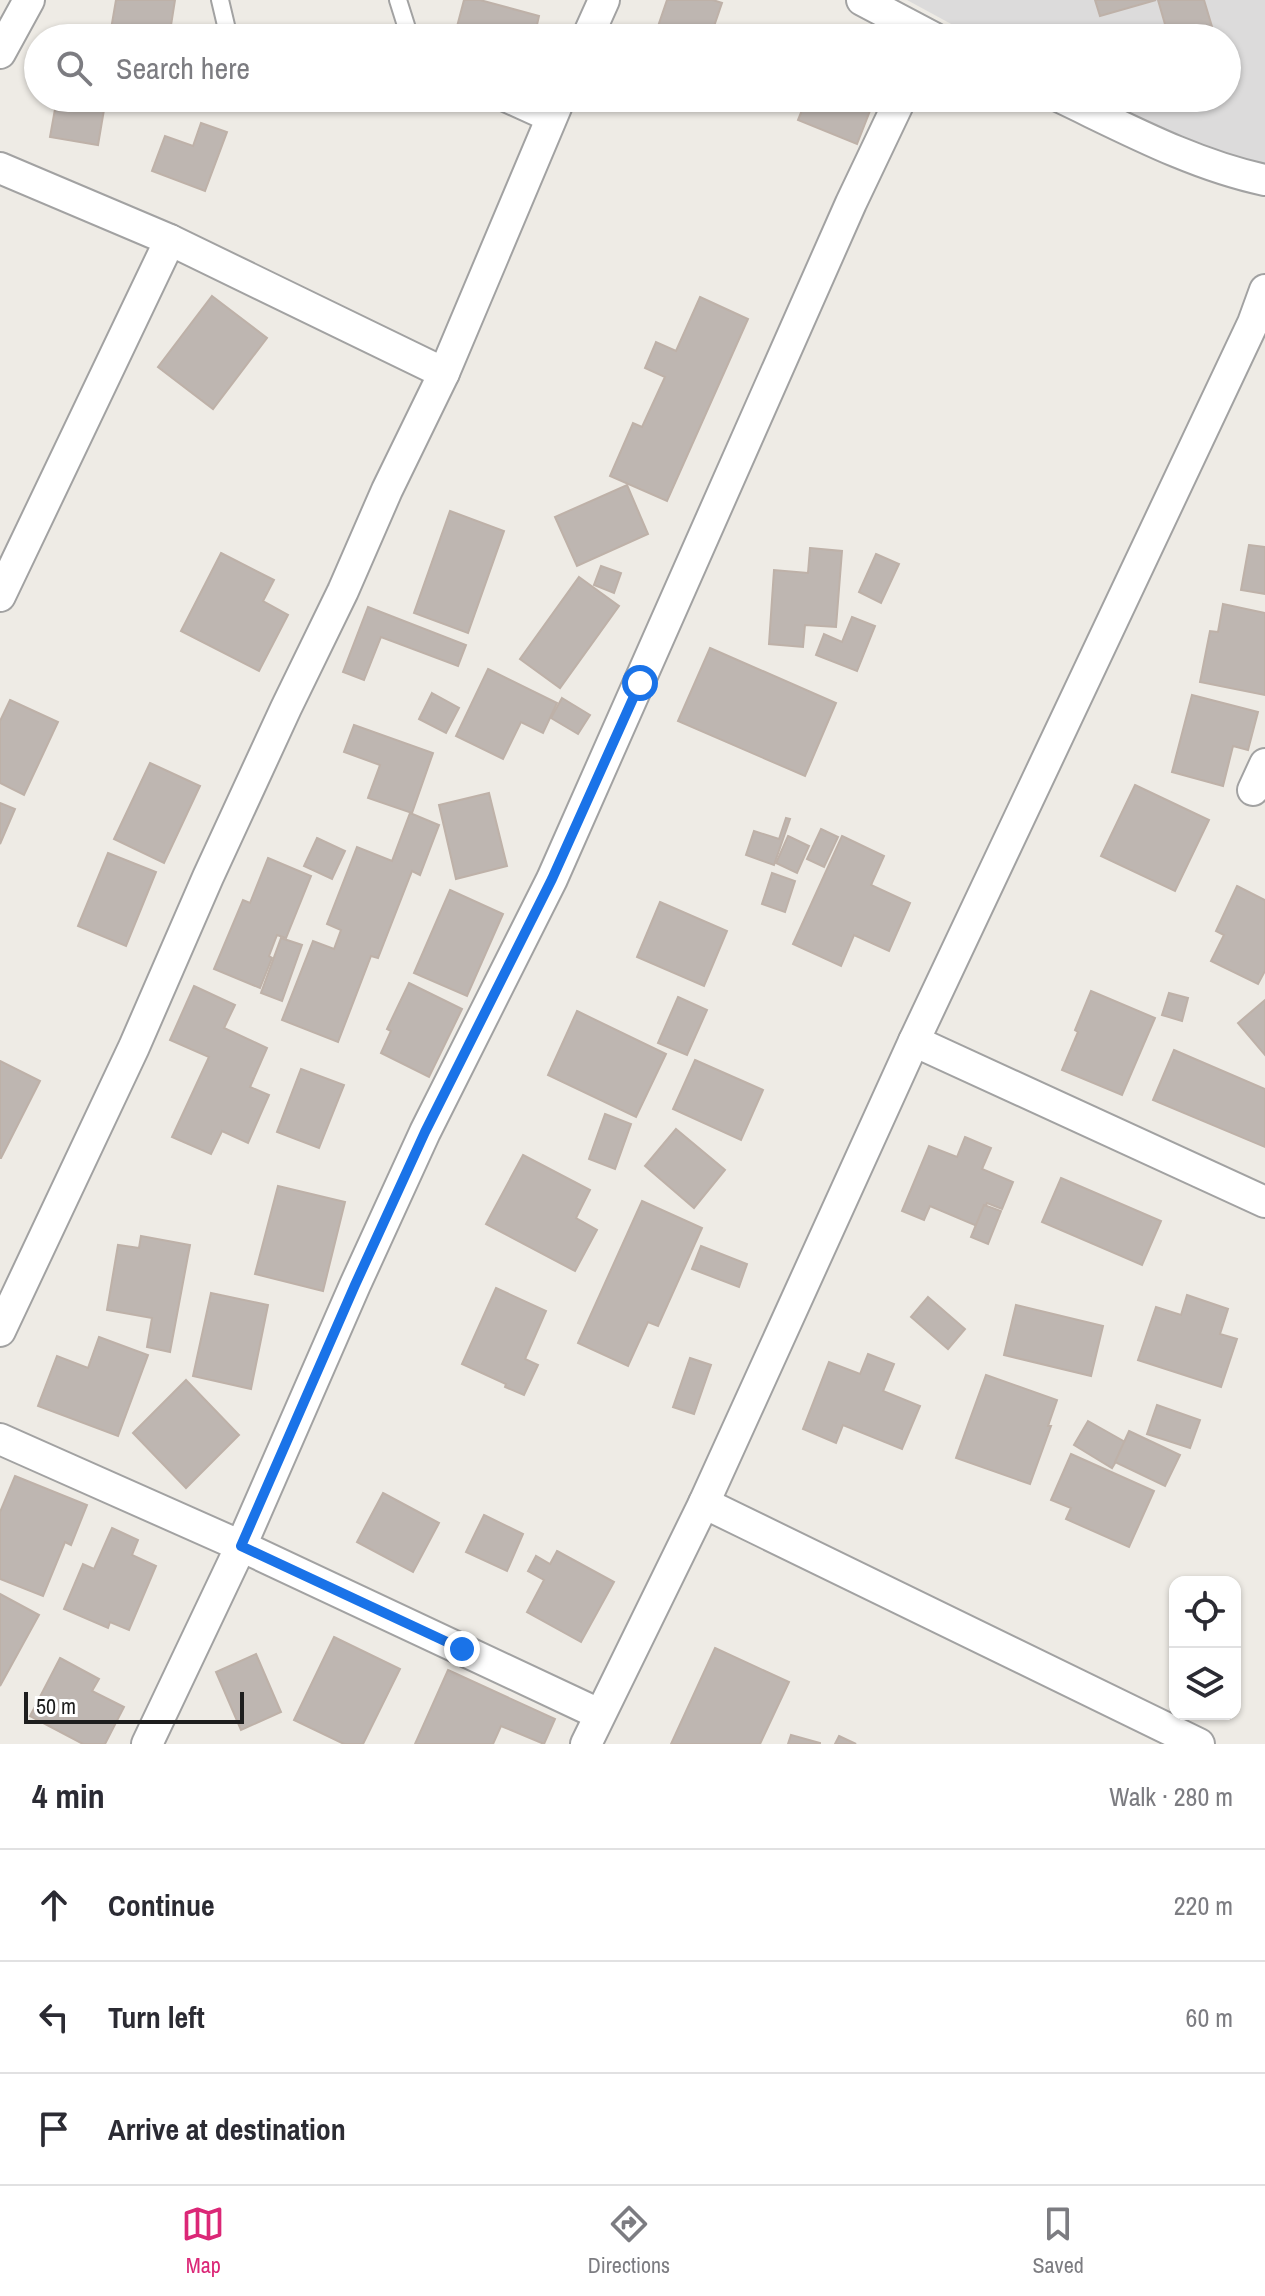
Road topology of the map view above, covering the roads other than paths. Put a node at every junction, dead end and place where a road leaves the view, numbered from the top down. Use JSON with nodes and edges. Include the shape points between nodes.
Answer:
{"nodes":[{"id":1,"x":29,"y":0,"type":"edge"},
{"id":2,"x":220,"y":0,"type":"edge"},
{"id":3,"x":398,"y":0,"type":"edge"},
{"id":4,"x":604,"y":0,"type":"edge"},
{"id":5,"x":862,"y":0,"type":"edge"},
{"id":6,"x":226,"y":24,"type":"edge"},
{"id":7,"x":406,"y":24,"type":"edge"},
{"id":8,"x":593,"y":24,"type":"edge"},
{"id":9,"x":907,"y":24,"type":"edge"},
{"id":10,"x":0,"y":53,"type":"edge"},
{"id":11,"x":554,"y":112,"type":"edge"},
{"id":12,"x":894,"y":112,"type":"edge"},
{"id":13,"x":1092,"y":112,"type":"edge"},
{"id":14,"x":0,"y":168,"type":"edge"},
{"id":15,"x":1265,"y":180,"type":"edge"},
{"id":16,"x":170,"y":240,"type":"junction"},
{"id":17,"x":1265,"y":290,"type":"edge"},
{"id":18,"x":444,"y":373,"type":"junction"},
{"id":19,"x":0,"y":596,"type":"edge"},
{"id":20,"x":914,"y":1041,"type":"junction"},
{"id":21,"x":1265,"y":1202,"type":"edge"},
{"id":22,"x":0,"y":1331,"type":"edge"},
{"id":23,"x":0,"y":1439,"type":"edge"},
{"id":24,"x":704,"y":1503,"type":"junction"},
{"id":25,"x":241,"y":1546,"type":"junction"},
{"id":26,"x":599,"y":1714,"type":"junction"},
{"id":27,"x":147,"y":1744,"type":"edge"},
{"id":28,"x":586,"y":1744,"type":"edge"},
{"id":29,"x":1199,"y":1744,"type":"edge"}],
"edges":[{"from":1,"to":10,"type":"street"},
{"from":2,"to":6,"type":"lane"},
{"from":3,"to":7,"type":"lane"},
{"from":4,"to":8,"type":"street"},
{"from":5,"to":9,"type":"street"},
{"from":11,"to":18,"type":"street"},
{"from":12,"to":25,"type":"street","via":[[596,783],[425,1132]]},
{"from":13,"to":15,"type":"street","via":[[1234,173]]},
{"from":14,"to":16,"type":"street"},
{"from":16,"to":18,"type":"street"},
{"from":16,"to":19,"type":"street"},
{"from":17,"to":20,"type":"street"},
{"from":18,"to":22,"type":"street"},
{"from":20,"to":21,"type":"street"},
{"from":20,"to":24,"type":"street"},
{"from":23,"to":25,"type":"street"},
{"from":24,"to":26,"type":"street"},
{"from":24,"to":29,"type":"street"},
{"from":25,"to":26,"type":"street"},
{"from":25,"to":27,"type":"street"},
{"from":26,"to":28,"type":"street"}]}
